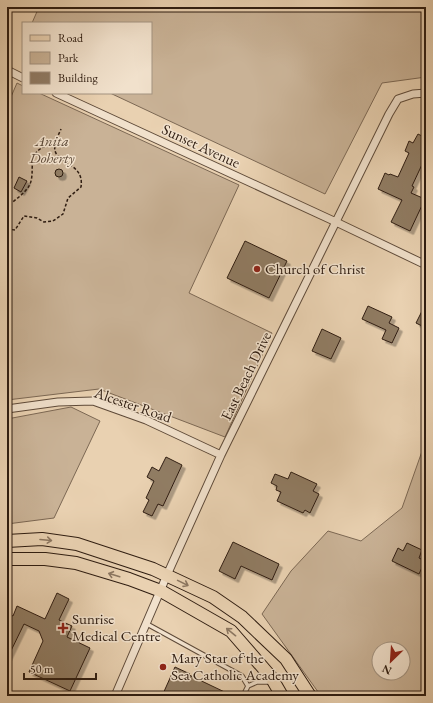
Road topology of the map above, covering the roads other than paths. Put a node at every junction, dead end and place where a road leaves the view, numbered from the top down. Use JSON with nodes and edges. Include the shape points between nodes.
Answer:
{"nodes":[{"id":1,"x":7,"y":70,"type":"edge"},
{"id":2,"x":22,"y":78,"type":"edge"},
{"id":3,"x":426,"y":93,"type":"edge"},
{"id":4,"x":58,"y":94,"type":"edge"},
{"id":5,"x":336,"y":222,"type":"junction"},
{"id":6,"x":426,"y":265,"type":"edge"},
{"id":7,"x":7,"y":409,"type":"edge"},
{"id":8,"x":222,"y":455,"type":"junction"},
{"id":9,"x":7,"y":541,"type":"edge"},
{"id":10,"x":7,"y":559,"type":"edge"},
{"id":11,"x":167,"y":575,"type":"junction"},
{"id":12,"x":161,"y":591,"type":"junction"},
{"id":13,"x":147,"y":624,"type":"junction"},
{"id":14,"x":274,"y":682,"type":"junction"},
{"id":15,"x":248,"y":686,"type":"junction"},
{"id":16,"x":115,"y":696,"type":"edge"},
{"id":17,"x":243,"y":696,"type":"edge"},
{"id":18,"x":282,"y":696,"type":"edge"},
{"id":19,"x":310,"y":696,"type":"edge"}],
"edges":[{"from":1,"to":2,"type":"street"},
{"from":3,"to":5,"type":"street","name":"East Beach Drive","via":[[398,99]]},
{"from":4,"to":5,"type":"street","name":"Sunset Avenue"},
{"from":5,"to":6,"type":"street","name":"Sunset Avenue"},
{"from":5,"to":8,"type":"street","name":"East Beach Drive"},
{"from":7,"to":8,"type":"street","name":"Alcester Road","via":[[58,402],[93,401],[146,420]]},
{"from":8,"to":11,"type":"street","name":"East Beach Drive"},
{"from":9,"to":11,"type":"main road","one_way":true,"via":[[42,539],[77,544]]},
{"from":12,"to":10,"type":"main road","one_way":true,"via":[[76,563],[45,559]]},
{"from":11,"to":12,"type":"street","name":"East Beach Drive"},
{"from":11,"to":19,"type":"main road","one_way":true,"via":[[213,597],[242,617],[286,659]]},
{"from":12,"to":13,"type":"street","name":"East Beach Drive"},
{"from":14,"to":12,"type":"main road","one_way":true,"via":[[232,631]]},
{"from":13,"to":15,"type":"lane","via":[[242,676]]},
{"from":13,"to":16,"type":"street","name":"East Beach Drive"},
{"from":14,"to":15,"type":"lane","via":[[257,682]]},
{"from":14,"to":18,"type":"main road"},
{"from":15,"to":17,"type":"lane"}]}
